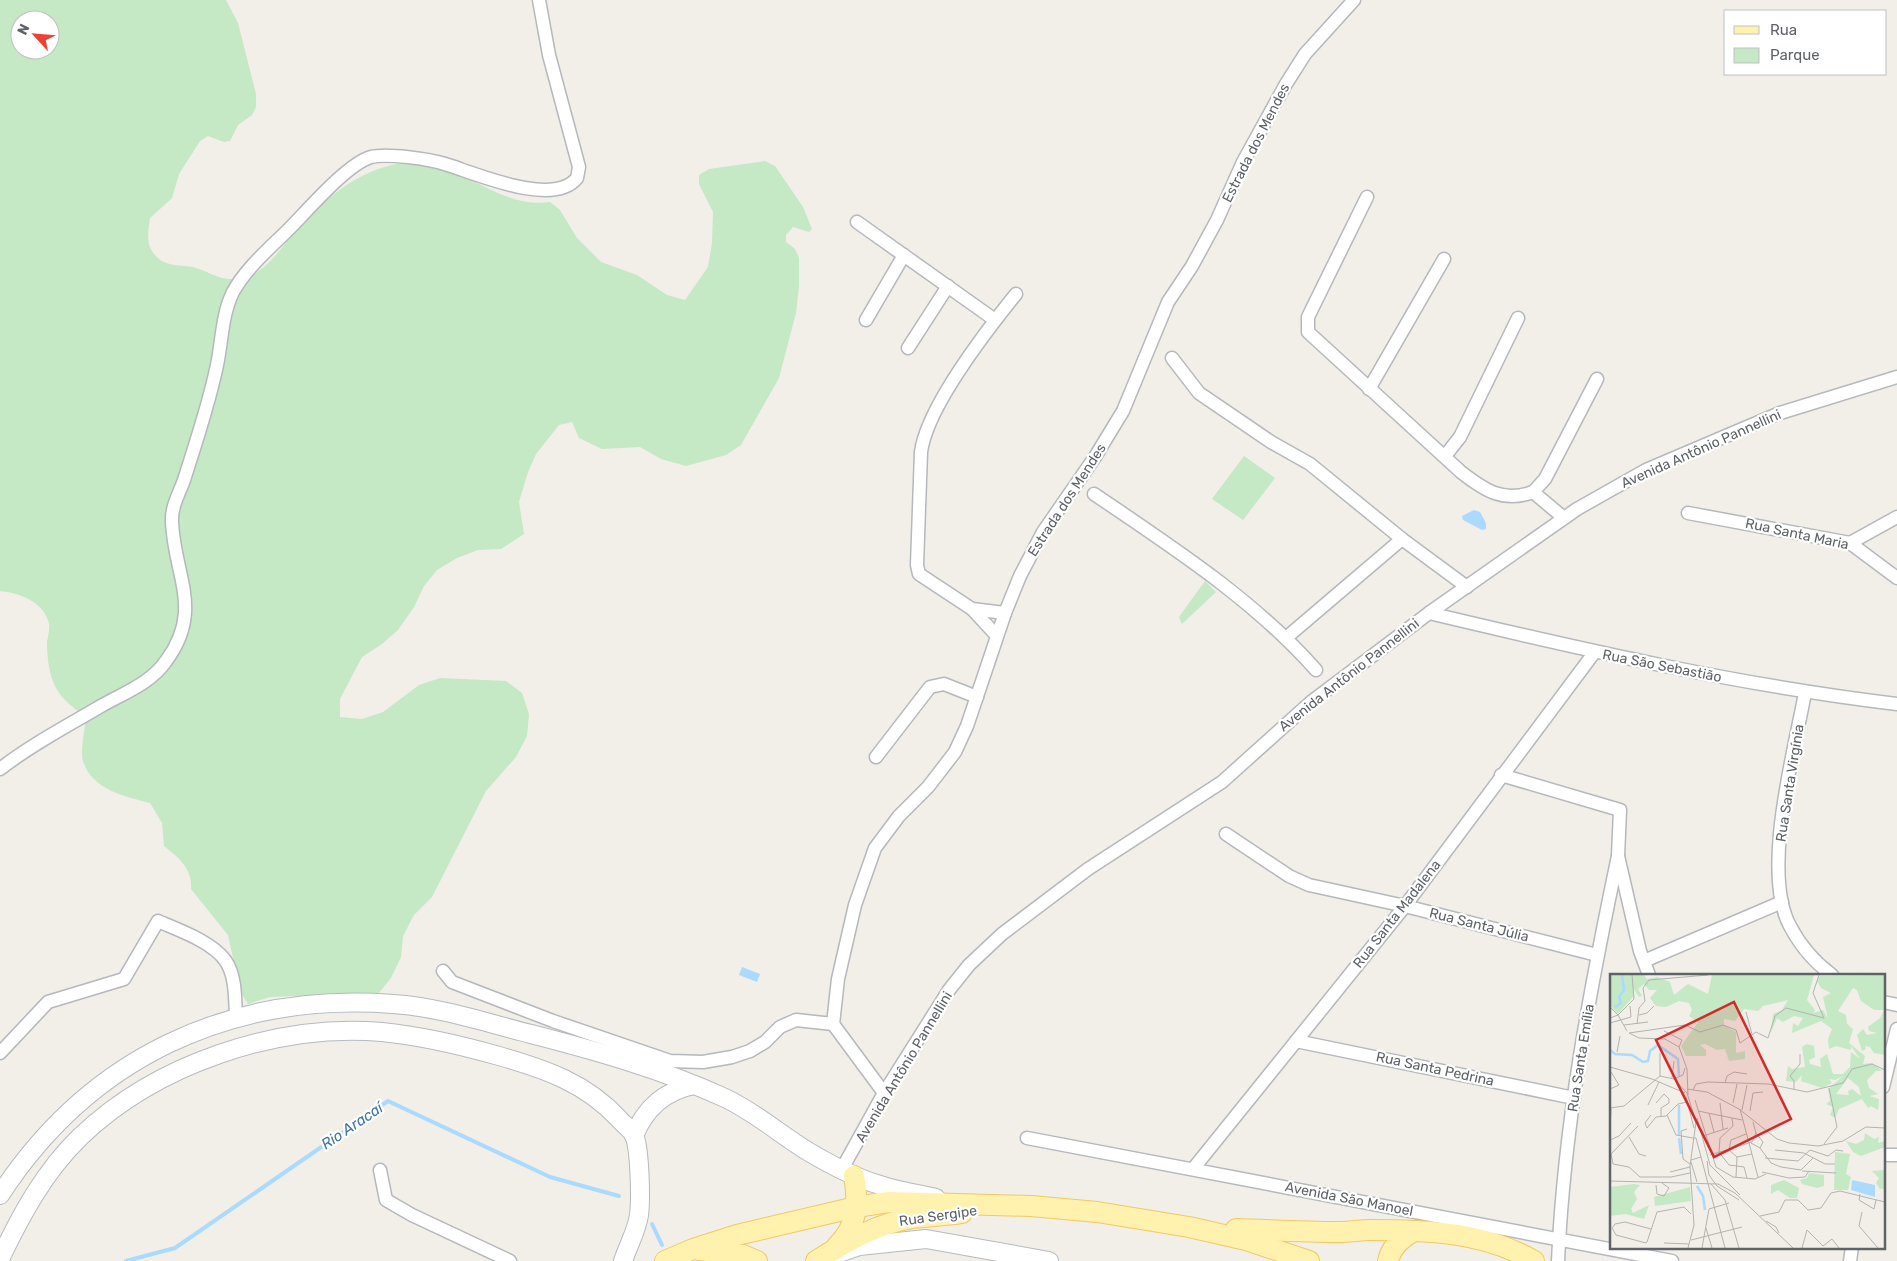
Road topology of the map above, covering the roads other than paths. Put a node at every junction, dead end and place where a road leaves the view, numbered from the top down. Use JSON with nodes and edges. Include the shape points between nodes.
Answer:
{"nodes":[{"id":1,"x":539,"y":0,"type":"edge"},
{"id":2,"x":1354,"y":0,"type":"edge"},
{"id":3,"x":1367,"y":197,"type":"dead end"},
{"id":4,"x":857,"y":222,"type":"dead end"},
{"id":5,"x":904,"y":256,"type":"junction"},
{"id":6,"x":1444,"y":259,"type":"dead end"},
{"id":7,"x":948,"y":286,"type":"junction"},
{"id":8,"x":1016,"y":294,"type":"dead end"},
{"id":9,"x":1518,"y":318,"type":"dead end"},
{"id":10,"x":866,"y":320,"type":"dead end"},
{"id":11,"x":995,"y":320,"type":"junction"},
{"id":12,"x":908,"y":348,"type":"dead end"},
{"id":13,"x":1172,"y":358,"type":"dead end"},
{"id":14,"x":1897,"y":377,"type":"edge"},
{"id":15,"x":1598,"y":380,"type":"dead end"},
{"id":16,"x":1369,"y":389,"type":"junction"},
{"id":17,"x":1444,"y":456,"type":"junction"},
{"id":18,"x":1533,"y":492,"type":"junction"},
{"id":19,"x":1094,"y":494,"type":"dead end"},
{"id":20,"x":1688,"y":513,"type":"dead end"},
{"id":21,"x":1897,"y":517,"type":"edge"},
{"id":22,"x":1564,"y":518,"type":"junction"},
{"id":23,"x":1402,"y":539,"type":"junction"},
{"id":24,"x":1850,"y":543,"type":"junction"},
{"id":25,"x":1897,"y":578,"type":"edge"},
{"id":26,"x":1467,"y":587,"type":"junction"},
{"id":27,"x":972,"y":609,"type":"junction"},
{"id":28,"x":1005,"y":613,"type":"junction"},
{"id":29,"x":1429,"y":613,"type":"junction"},
{"id":30,"x":997,"y":636,"type":"junction"},
{"id":31,"x":1287,"y":637,"type":"junction"},
{"id":32,"x":1594,"y":653,"type":"junction"},
{"id":33,"x":1316,"y":670,"type":"dead end"},
{"id":34,"x":1805,"y":693,"type":"junction"},
{"id":35,"x":977,"y":697,"type":"junction"},
{"id":36,"x":1897,"y":704,"type":"edge"},
{"id":37,"x":876,"y":757,"type":"dead end"},
{"id":38,"x":0,"y":769,"type":"edge"},
{"id":39,"x":1501,"y":775,"type":"junction"},
{"id":40,"x":1226,"y":834,"type":"dead end"},
{"id":41,"x":1618,"y":856,"type":"junction"},
{"id":42,"x":1782,"y":902,"type":"junction"},
{"id":43,"x":1405,"y":906,"type":"junction"},
{"id":44,"x":1598,"y":955,"type":"junction"},
{"id":45,"x":1644,"y":961,"type":"junction"},
{"id":46,"x":442,"y":971,"type":"dead end"},
{"id":47,"x":1649,"y":974,"type":"edge"},
{"id":48,"x":1831,"y":974,"type":"edge"},
{"id":49,"x":1884,"y":1002,"type":"edge"},
{"id":50,"x":1897,"y":1005,"type":"edge"},
{"id":51,"x":236,"y":1017,"type":"junction"},
{"id":52,"x":833,"y":1024,"type":"junction"},
{"id":53,"x":1897,"y":1029,"type":"edge"},
{"id":54,"x":1296,"y":1041,"type":"junction"},
{"id":55,"x":0,"y":1053,"type":"edge"},
{"id":56,"x":1884,"y":1083,"type":"edge"},
{"id":57,"x":694,"y":1085,"type":"junction"},
{"id":58,"x":884,"y":1093,"type":"junction"},
{"id":59,"x":1574,"y":1098,"type":"junction"},
{"id":60,"x":634,"y":1136,"type":"junction"},
{"id":61,"x":1026,"y":1138,"type":"dead end"},
{"id":62,"x":1884,"y":1155,"type":"edge"},
{"id":63,"x":1897,"y":1156,"type":"edge"},
{"id":64,"x":1193,"y":1169,"type":"junction"},
{"id":65,"x":380,"y":1170,"type":"dead end"},
{"id":66,"x":848,"y":1172,"type":"junction"},
{"id":67,"x":0,"y":1195,"type":"edge"},
{"id":68,"x":951,"y":1202,"type":"junction"},
{"id":69,"x":856,"y":1206,"type":"junction"},
{"id":70,"x":1008,"y":1206,"type":"junction"},
{"id":71,"x":1189,"y":1227,"type":"junction"},
{"id":72,"x":1414,"y":1231,"type":"junction"},
{"id":73,"x":1541,"y":1236,"type":"junction"},
{"id":74,"x":1559,"y":1239,"type":"junction"},
{"id":75,"x":1508,"y":1248,"type":"junction"},
{"id":76,"x":1852,"y":1248,"type":"edge"},
{"id":77,"x":693,"y":1249,"type":"junction"},
{"id":78,"x":626,"y":1254,"type":"edge"},
{"id":79,"x":1000,"y":1256,"type":"edge"},
{"id":80,"x":822,"y":1258,"type":"edge"},
{"id":81,"x":0,"y":1259,"type":"edge"},
{"id":82,"x":510,"y":1261,"type":"edge"},
{"id":83,"x":665,"y":1261,"type":"edge"},
{"id":84,"x":757,"y":1261,"type":"edge"},
{"id":85,"x":1049,"y":1261,"type":"edge"},
{"id":86,"x":1309,"y":1261,"type":"edge"},
{"id":87,"x":1388,"y":1261,"type":"edge"},
{"id":88,"x":1534,"y":1261,"type":"edge"},
{"id":89,"x":1558,"y":1261,"type":"edge"},
{"id":90,"x":1672,"y":1261,"type":"edge"},
{"id":91,"x":1850,"y":1261,"type":"edge"}],
"edges":[{"from":1,"to":38,"type":"street","via":[[549,55],[579,167],[577,178],[562,189],[539,190],[493,180],[442,163],[372,157],[356,165],[287,231],[244,277],[233,293],[226,313],[201,428],[174,506],[172,522],[187,600],[178,639],[167,661],[150,678],[66,726]]},
{"from":2,"to":28,"type":"street","name":"Estrada dos Mendes","via":[[1305,54],[1286,84],[1243,162],[1217,220],[1168,302],[1123,411],[1043,532]]},
{"from":3,"to":16,"type":"street","via":[[1306,326],[1312,338]]},
{"from":4,"to":5,"type":"street"},
{"from":5,"to":7,"type":"street"},
{"from":5,"to":10,"type":"street"},
{"from":6,"to":16,"type":"street"},
{"from":7,"to":11,"type":"street"},
{"from":7,"to":12,"type":"street"},
{"from":8,"to":11,"type":"street"},
{"from":9,"to":17,"type":"street","via":[[1460,437]]},
{"from":11,"to":27,"type":"street","via":[[933,414],[923,434],[921,452],[919,574]]},
{"from":13,"to":23,"type":"street","via":[[1199,393],[1310,464]]},
{"from":14,"to":22,"type":"street","name":"Avenida Antônio Pannellini","via":[[1780,412],[1713,440],[1646,470]]},
{"from":15,"to":18,"type":"street","via":[[1545,479]]},
{"from":16,"to":17,"type":"street"},
{"from":17,"to":18,"type":"street","via":[[1484,490],[1511,497]]},
{"from":18,"to":22,"type":"street"},
{"from":19,"to":31,"type":"street","via":[[1208,572]]},
{"from":20,"to":24,"type":"street","name":"Rua Santa Maria"},
{"from":21,"to":24,"type":"street"},
{"from":22,"to":26,"type":"street","name":"Avenida Antônio Pannellini"},
{"from":23,"to":26,"type":"street"},
{"from":23,"to":31,"type":"street"},
{"from":24,"to":25,"type":"street","name":"Rua Santa Maria"},
{"from":26,"to":29,"type":"street","name":"Avenida Antônio Pannellini"},
{"from":27,"to":28,"type":"street"},
{"from":27,"to":30,"type":"street"},
{"from":28,"to":30,"type":"street","name":"Estrada dos Mendes"},
{"from":29,"to":32,"type":"street","name":"Rua São Sebastião"},
{"from":29,"to":58,"type":"street","name":"Avenida Antônio Pannellini","via":[[1312,702],[1222,782],[1088,869],[1002,934],[969,965],[949,990]]},
{"from":30,"to":35,"type":"street","name":"Estrada dos Mendes"},
{"from":31,"to":33,"type":"street"},
{"from":32,"to":34,"type":"street","name":"Rua São Sebastião"},
{"from":32,"to":39,"type":"street","name":"Rua Santa Madalena"},
{"from":34,"to":36,"type":"street","name":"Rua São Sebastião"},
{"from":34,"to":42,"type":"street","name":"Rua Santa Virgínia","via":[[1779,833]]},
{"from":35,"to":37,"type":"street","via":[[944,684],[930,687]]},
{"from":35,"to":52,"type":"street","name":"Estrada dos Mendes","via":[[955,752],[875,848],[855,904],[838,979]]},
{"from":39,"to":41,"type":"street","via":[[1620,810]]},
{"from":39,"to":43,"type":"street","name":"Rua Santa Madalena"},
{"from":40,"to":43,"type":"street","name":"Rua Santa Júlia","via":[[1289,876],[1309,885]]},
{"from":41,"to":44,"type":"street","name":"Rua Santa Emília"},
{"from":41,"to":45,"type":"street"},
{"from":42,"to":45,"type":"street"},
{"from":42,"to":48,"type":"street","name":"Rua Santa Virgínia","via":[[1789,925],[1802,945],[1818,965]]},
{"from":43,"to":44,"type":"street","name":"Rua Santa Júlia"},
{"from":43,"to":54,"type":"street","name":"Rua Santa Madalena"},
{"from":44,"to":59,"type":"street","name":"Rua Santa Emília"},
{"from":45,"to":47,"type":"street"},
{"from":46,"to":52,"type":"street","via":[[452,982],[670,1061],[704,1062],[750,1051],[780,1027],[796,1020]]},
{"from":49,"to":50,"type":"street"},
{"from":51,"to":55,"type":"street","via":[[234,984],[225,960],[200,940],[158,921],[124,979],[48,1002]]},
{"from":51,"to":57,"type":"main road","via":[[305,1003],[394,1004],[460,1016],[578,1046]]},
{"from":51,"to":67,"type":"main road","via":[[192,1032],[102,1083],[38,1143]]},
{"from":52,"to":58,"type":"street"},
{"from":53,"to":56,"type":"street"},
{"from":54,"to":59,"type":"street","name":"Rua Santa Pedrina"},
{"from":54,"to":64,"type":"street","name":"Rua Santa Madalena"},
{"from":57,"to":60,"type":"main road","via":[[674,1090],[656,1101]]},
{"from":57,"to":66,"type":"main road","via":[[728,1100],[811,1153]]},
{"from":58,"to":66,"type":"street","name":"Avenida Antônio Pannellini"},
{"from":59,"to":74,"type":"street","name":"Rua Santa Emília"},
{"from":60,"to":78,"type":"main road","via":[[640,1169],[639,1215]]},
{"from":60,"to":81,"type":"main road","via":[[608,1107],[585,1088],[530,1065],[436,1039],[380,1032],[300,1035],[216,1054],[164,1077],[118,1106],[80,1137],[50,1170]]},
{"from":61,"to":64,"type":"street","name":"Avenida São Manoel"},
{"from":62,"to":63,"type":"street"},
{"from":64,"to":73,"type":"street","name":"Avenida São Manoel"},
{"from":65,"to":82,"type":"street","via":[[386,1200],[412,1216]]},
{"from":66,"to":68,"type":"main road","via":[[882,1186]]},
{"from":66,"to":69,"type":"main road","via":[[857,1191]]},
{"from":68,"to":69,"type":"main road","via":[[888,1202]]},
{"from":68,"to":70,"type":"main road"},
{"from":69,"to":77,"type":"main road"},
{"from":69,"to":80,"type":"main road","via":[[855,1222],[846,1237]]},
{"from":70,"to":71,"type":"main road","via":[[1097,1212]]},
{"from":70,"to":80,"type":"main road","name":"Rua Sergipe","via":[[901,1221],[871,1231]]},
{"from":71,"to":72,"type":"main road","via":[[1307,1232]]},
{"from":71,"to":86,"type":"main road","via":[[1246,1240]]},
{"from":72,"to":75,"type":"main road","via":[[1471,1236]]},
{"from":72,"to":87,"type":"main road","via":[[1394,1247]]},
{"from":73,"to":74,"type":"street","name":"Avenida São Manoel"},
{"from":73,"to":75,"type":"street"},
{"from":74,"to":89,"type":"street","name":"Rua Santa Emília"},
{"from":74,"to":90,"type":"street","name":"Avenida São Manoel"},
{"from":75,"to":88,"type":"main road"},
{"from":76,"to":91,"type":"street"},
{"from":77,"to":83,"type":"main road"},
{"from":77,"to":84,"type":"main road","via":[[743,1255]]},
{"from":79,"to":80,"type":"main road","via":[[926,1239],[859,1246]]},
{"from":79,"to":85,"type":"main road"}]}
